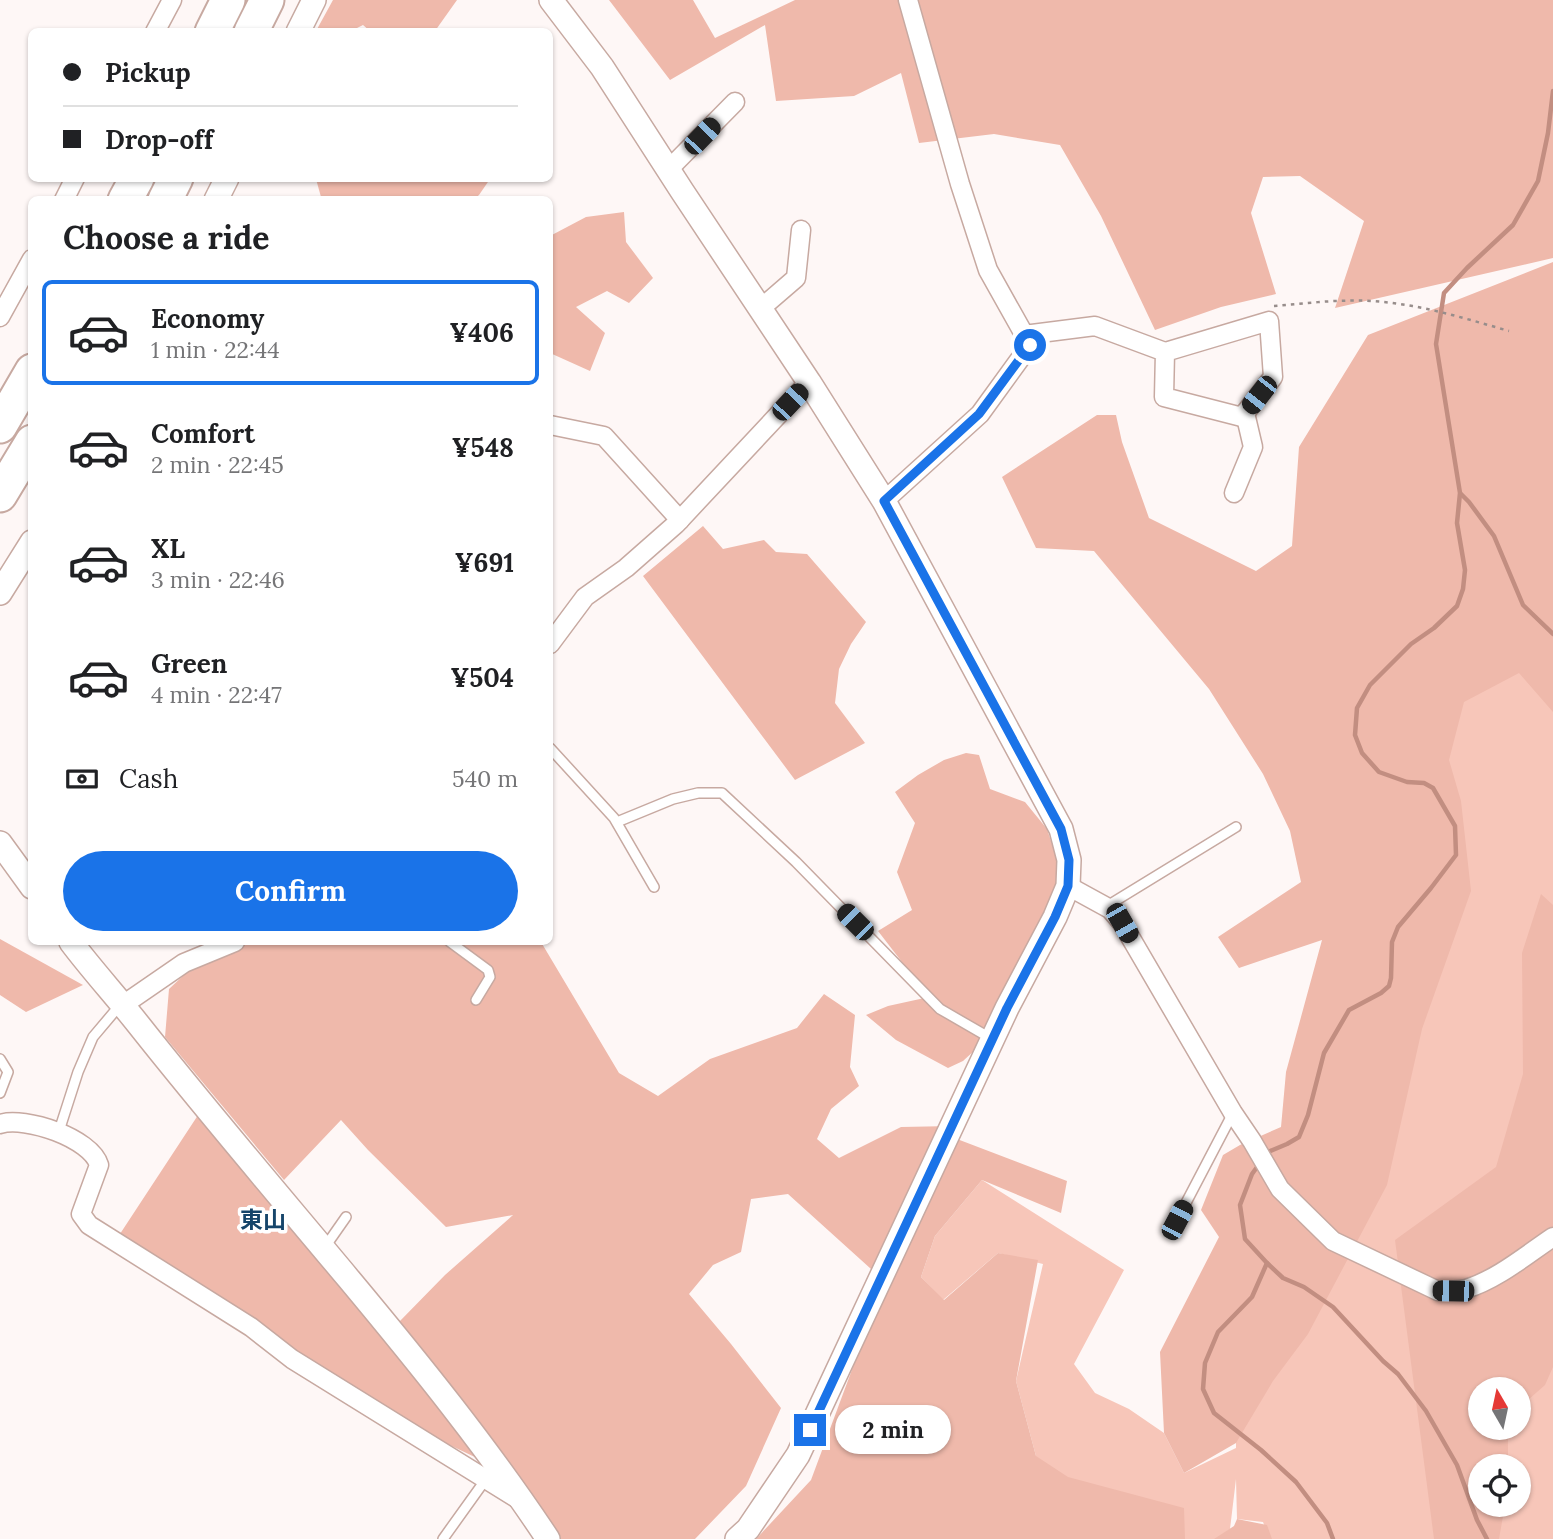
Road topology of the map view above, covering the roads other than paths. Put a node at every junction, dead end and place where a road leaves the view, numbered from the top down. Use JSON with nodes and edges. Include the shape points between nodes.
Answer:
{"nodes":[{"id":1,"x":172,"y":0,"type":"edge"},
{"id":2,"x":228,"y":0,"type":"edge"},
{"id":3,"x":267,"y":0,"type":"edge"},
{"id":4,"x":314,"y":0,"type":"edge"},
{"id":5,"x":551,"y":0,"type":"edge"},
{"id":6,"x":908,"y":0,"type":"edge"},
{"id":7,"x":157,"y":28,"type":"edge"},
{"id":8,"x":214,"y":28,"type":"edge"},
{"id":9,"x":253,"y":28,"type":"edge"},
{"id":10,"x":300,"y":28,"type":"edge"},
{"id":11,"x":735,"y":102,"type":"dead end"},
{"id":12,"x":668,"y":170,"type":"junction"},
{"id":13,"x":801,"y":230,"type":"dead end"},
{"id":14,"x":28,"y":266,"type":"edge"},
{"id":15,"x":760,"y":309,"type":"junction"},
{"id":16,"x":0,"y":317,"type":"edge"},
{"id":17,"x":1024,"y":335,"type":"junction"},
{"id":18,"x":1165,"y":352,"type":"junction"},
{"id":19,"x":28,"y":378,"type":"edge"},
{"id":20,"x":809,"y":382,"type":"junction"},
{"id":21,"x":1245,"y":413,"type":"junction"},
{"id":22,"x":0,"y":426,"type":"edge"},
{"id":23,"x":553,"y":426,"type":"edge"},
{"id":24,"x":28,"y":449,"type":"edge"},
{"id":25,"x":1234,"y":493,"type":"dead end"},
{"id":26,"x":0,"y":495,"type":"edge"},
{"id":27,"x":884,"y":501,"type":"junction"},
{"id":28,"x":680,"y":520,"type":"junction"},
{"id":29,"x":28,"y":548,"type":"edge"},
{"id":30,"x":0,"y":593,"type":"edge"},
{"id":31,"x":553,"y":640,"type":"edge"},
{"id":32,"x":553,"y":751,"type":"edge"},
{"id":33,"x":617,"y":822,"type":"junction"},
{"id":34,"x":1236,"y":827,"type":"dead end"},
{"id":35,"x":0,"y":843,"type":"edge"},
{"id":36,"x":28,"y":882,"type":"edge"},
{"id":37,"x":1068,"y":886,"type":"junction"},
{"id":38,"x":654,"y":887,"type":"dead end"},
{"id":39,"x":1105,"y":907,"type":"junction"},
{"id":40,"x":73,"y":945,"type":"edge"},
{"id":41,"x":228,"y":945,"type":"edge"},
{"id":42,"x":454,"y":945,"type":"edge"},
{"id":43,"x":476,"y":1000,"type":"dead end"},
{"id":44,"x":122,"y":1004,"type":"junction"},
{"id":45,"x":992,"y":1039,"type":"junction"},
{"id":46,"x":0,"y":1059,"type":"edge"},
{"id":47,"x":0,"y":1093,"type":"edge"},
{"id":48,"x":1233,"y":1113,"type":"junction"},
{"id":49,"x":1,"y":1122,"type":"edge"},
{"id":50,"x":59,"y":1131,"type":"junction"},
{"id":51,"x":346,"y":1217,"type":"dead end"},
{"id":52,"x":1177,"y":1220,"type":"dead end"},
{"id":53,"x":1553,"y":1237,"type":"edge"},
{"id":54,"x":323,"y":1249,"type":"junction"},
{"id":55,"x":486,"y":1479,"type":"junction"},
{"id":56,"x":524,"y":1502,"type":"junction"},
{"id":57,"x":443,"y":1539,"type":"edge"},
{"id":58,"x":548,"y":1539,"type":"edge"},
{"id":59,"x":737,"y":1539,"type":"edge"}],
"edges":[{"from":1,"to":7,"type":"street"},
{"from":2,"to":8,"type":"highway"},
{"from":3,"to":9,"type":"highway"},
{"from":4,"to":10,"type":"street"},
{"from":5,"to":12,"type":"street","via":[[602,67]]},
{"from":6,"to":17,"type":"street","via":[[988,270]]},
{"from":11,"to":12,"type":"street"},
{"from":12,"to":15,"type":"street"},
{"from":13,"to":15,"type":"street","via":[[796,278]]},
{"from":14,"to":16,"type":"street"},
{"from":15,"to":20,"type":"street"},
{"from":17,"to":18,"type":"street","via":[[1095,326]]},
{"from":17,"to":27,"type":"street","via":[[1030,345],[979,414]]},
{"from":18,"to":21,"type":"street","via":[[1164,397],[1242,417]]},
{"from":18,"to":21,"type":"street","via":[[1269,321],[1273,377]]},
{"from":19,"to":22,"type":"highway"},
{"from":20,"to":27,"type":"street"},
{"from":20,"to":28,"type":"street"},
{"from":21,"to":25,"type":"street","via":[[1253,447]]},
{"from":23,"to":28,"type":"street","via":[[604,436]]},
{"from":24,"to":26,"type":"highway"},
{"from":27,"to":37,"type":"street","via":[[1061,829],[1069,860]]},
{"from":28,"to":31,"type":"street","via":[[585,597]]},
{"from":29,"to":30,"type":"street"},
{"from":32,"to":33,"type":"lane"},
{"from":33,"to":38,"type":"lane"},
{"from":33,"to":45,"type":"lane","via":[[673,799],[722,793],[940,1009]]},
{"from":34,"to":39,"type":"lane"},
{"from":35,"to":36,"type":"street"},
{"from":37,"to":39,"type":"street"},
{"from":37,"to":45,"type":"street"},
{"from":39,"to":48,"type":"street","via":[[1122,923]]},
{"from":40,"to":44,"type":"street"},
{"from":41,"to":44,"type":"street","via":[[184,963]]},
{"from":42,"to":43,"type":"lane","via":[[488,970],[490,977]]},
{"from":44,"to":50,"type":"lane","via":[[93,1037]]},
{"from":44,"to":54,"type":"street"},
{"from":45,"to":59,"type":"street","via":[[799,1455]]},
{"from":46,"to":47,"type":"lane","via":[[8,1072]]},
{"from":48,"to":52,"type":"lane"},
{"from":48,"to":53,"type":"street","via":[[1280,1189],[1333,1241],[1438,1291],[1466,1289],[1493,1277]]},
{"from":49,"to":50,"type":"street"},
{"from":50,"to":55,"type":"street","via":[[89,1149],[99,1165],[81,1214],[89,1225]]},
{"from":51,"to":54,"type":"lane"},
{"from":54,"to":56,"type":"street","via":[[429,1375]]},
{"from":55,"to":56,"type":"street"},
{"from":55,"to":57,"type":"lane"},
{"from":56,"to":58,"type":"street"}]}
